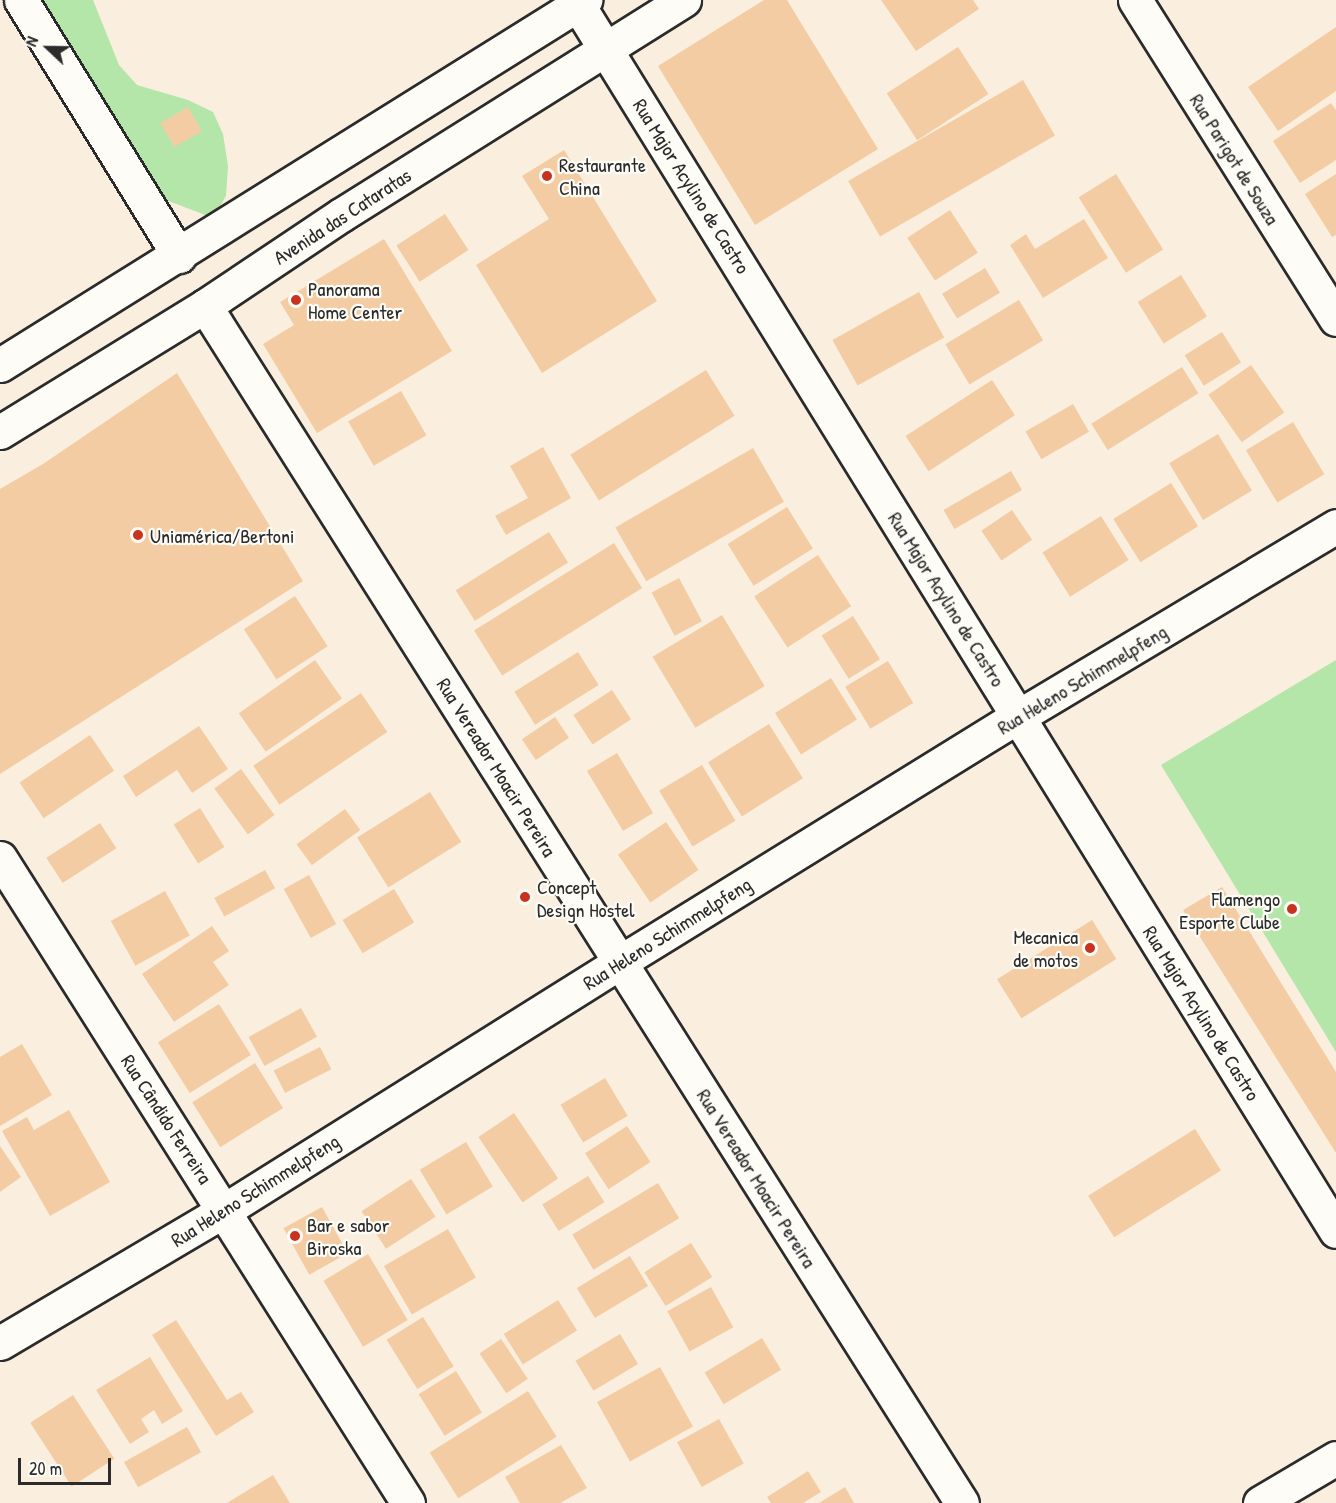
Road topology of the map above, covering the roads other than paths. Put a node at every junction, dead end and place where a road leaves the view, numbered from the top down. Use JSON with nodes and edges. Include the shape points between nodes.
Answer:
{"nodes":[{"id":1,"x":21,"y":0,"type":"edge"},
{"id":2,"x":684,"y":0,"type":"edge"},
{"id":3,"x":1135,"y":0,"type":"edge"},
{"id":4,"x":580,"y":2,"type":"edge"},
{"id":5,"x":607,"y":48,"type":"junction"},
{"id":6,"x":179,"y":256,"type":"junction"},
{"id":7,"x":205,"y":306,"type":"junction"},
{"id":8,"x":1336,"y":318,"type":"edge"},
{"id":9,"x":0,"y":365,"type":"edge"},
{"id":10,"x":0,"y":432,"type":"edge"},
{"id":11,"x":1336,"y":526,"type":"edge"},
{"id":12,"x":1019,"y":716,"type":"junction"},
{"id":13,"x":0,"y":858,"type":"edge"},
{"id":14,"x":620,"y":962,"type":"junction"},
{"id":15,"x":225,"y":1210,"type":"junction"},
{"id":16,"x":1336,"y":1231,"type":"edge"},
{"id":17,"x":0,"y":1343,"type":"edge"},
{"id":18,"x":1336,"y":1458,"type":"edge"},
{"id":19,"x":408,"y":1503,"type":"edge"},
{"id":20,"x":962,"y":1503,"type":"edge"},
{"id":21,"x":1260,"y":1503,"type":"edge"}],
"edges":[{"from":1,"to":6,"type":"street"},
{"from":2,"to":5,"type":"street","name":"Avenida das Cataratas"},
{"from":3,"to":8,"type":"street","name":"Rua Parigot de Souza"},
{"from":4,"to":5,"type":"street","name":"Rua Major Acylino de Castro"},
{"from":4,"to":6,"type":"street"},
{"from":5,"to":7,"type":"street","name":"Avenida das Cataratas","via":[[341,215]]},
{"from":5,"to":12,"type":"street","name":"Rua Major Acylino de Castro"},
{"from":6,"to":9,"type":"street"},
{"from":7,"to":10,"type":"street","name":"Avenida das Cataratas"},
{"from":7,"to":14,"type":"street","name":"Rua Vereador Moacir Pereira"},
{"from":11,"to":12,"type":"street","name":"Rua Heleno Schimmelpfeng"},
{"from":12,"to":14,"type":"street","name":"Rua Heleno Schimmelpfeng"},
{"from":12,"to":16,"type":"street","name":"Rua Major Acylino de Castro"},
{"from":13,"to":15,"type":"street","name":"Rua Cândido Ferreira"},
{"from":14,"to":15,"type":"street","name":"Rua Heleno Schimmelpfeng"},
{"from":14,"to":20,"type":"street","name":"Rua Vereador Moacir Pereira"},
{"from":15,"to":17,"type":"street","name":"Rua Heleno Schimmelpfeng"},
{"from":15,"to":19,"type":"street","name":"Rua Cândido Ferreira"},
{"from":18,"to":21,"type":"street"}]}
